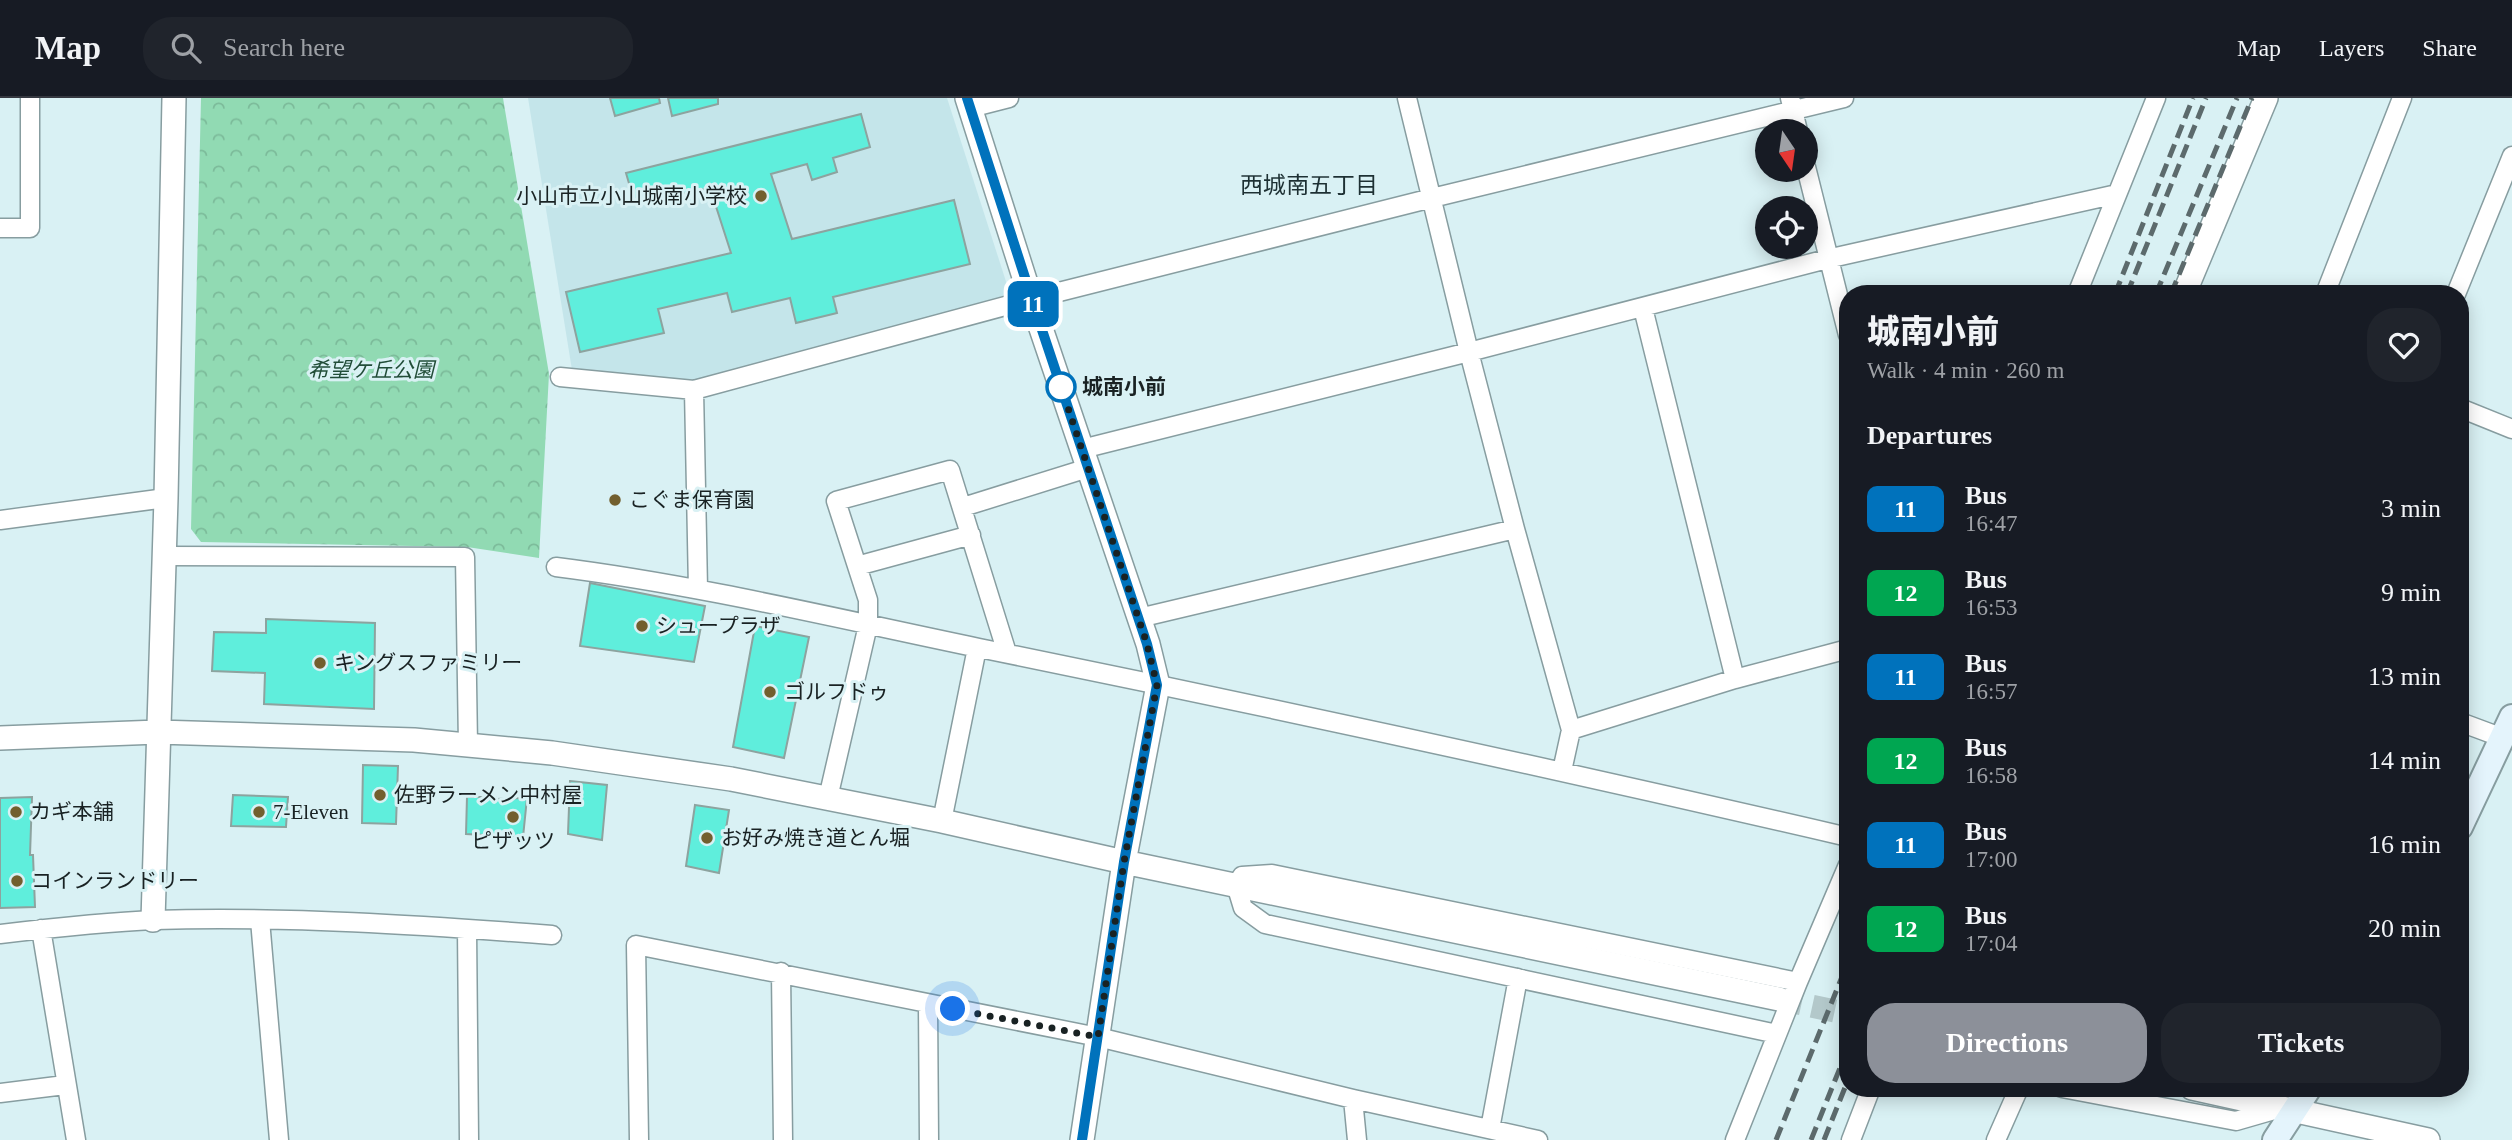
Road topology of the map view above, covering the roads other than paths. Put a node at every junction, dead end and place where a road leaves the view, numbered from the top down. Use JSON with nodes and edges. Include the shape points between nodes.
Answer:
{"nodes":[{"id":1,"x":30,"y":98,"type":"edge"},
{"id":2,"x":174,"y":98,"type":"edge"},
{"id":3,"x":1009,"y":98,"type":"edge"},
{"id":4,"x":1407,"y":98,"type":"edge"},
{"id":5,"x":1844,"y":98,"type":"edge"},
{"id":6,"x":2156,"y":98,"type":"edge"},
{"id":7,"x":2266,"y":98,"type":"edge"},
{"id":8,"x":2402,"y":98,"type":"edge"},
{"id":9,"x":969,"y":103,"type":"edge"},
{"id":10,"x":1791,"y":105,"type":"edge"},
{"id":11,"x":2512,"y":156,"type":"edge"},
{"id":12,"x":1809,"y":182,"type":"edge"},
{"id":13,"x":2117,"y":194,"type":"junction"},
{"id":14,"x":1432,"y":198,"type":"junction"},
{"id":15,"x":0,"y":228,"type":"edge"},
{"id":16,"x":1827,"y":259,"type":"junction"},
{"id":17,"x":2081,"y":285,"type":"edge"},
{"id":18,"x":2189,"y":285,"type":"edge"},
{"id":19,"x":2329,"y":285,"type":"edge"},
{"id":20,"x":2460,"y":285,"type":"edge"},
{"id":21,"x":1031,"y":299,"type":"junction"},
{"id":22,"x":1839,"y":302,"type":"edge"},
{"id":23,"x":1643,"y":308,"type":"junction"},
{"id":24,"x":1469,"y":352,"type":"junction"},
{"id":25,"x":560,"y":377,"type":"dead end"},
{"id":26,"x":694,"y":390,"type":"junction"},
{"id":27,"x":2469,"y":412,"type":"edge"},
{"id":28,"x":2512,"y":429,"type":"edge"},
{"id":29,"x":1085,"y":458,"type":"junction"},
{"id":30,"x":166,"y":498,"type":"junction"},
{"id":31,"x":963,"y":508,"type":"junction"},
{"id":32,"x":0,"y":520,"type":"edge"},
{"id":33,"x":1515,"y":529,"type":"junction"},
{"id":34,"x":971,"y":535,"type":"junction"},
{"id":35,"x":164,"y":556,"type":"junction"},
{"id":36,"x":857,"y":566,"type":"junction"},
{"id":37,"x":556,"y":567,"type":"dead end"},
{"id":38,"x":698,"y":589,"type":"junction"},
{"id":39,"x":1139,"y":618,"type":"junction"},
{"id":40,"x":868,"y":625,"type":"junction"},
{"id":41,"x":977,"y":648,"type":"junction"},
{"id":42,"x":1839,"y":651,"type":"edge"},
{"id":43,"x":1007,"y":653,"type":"junction"},
{"id":44,"x":1735,"y":680,"type":"junction"},
{"id":45,"x":1157,"y":685,"type":"junction"},
{"id":46,"x":2469,"y":723,"type":"edge"},
{"id":47,"x":2507,"y":728,"type":"edge"},
{"id":48,"x":1571,"y":730,"type":"junction"},
{"id":49,"x":158,"y":732,"type":"junction"},
{"id":50,"x":0,"y":738,"type":"edge"},
{"id":51,"x":468,"y":745,"type":"junction"},
{"id":52,"x":1562,"y":771,"type":"junction"},
{"id":53,"x":828,"y":798,"type":"junction"},
{"id":54,"x":2469,"y":808,"type":"edge"},
{"id":55,"x":942,"y":821,"type":"junction"},
{"id":56,"x":1839,"y":835,"type":"edge"},
{"id":57,"x":1124,"y":862,"type":"junction"},
{"id":58,"x":1236,"y":885,"type":"junction"},
{"id":59,"x":1839,"y":886,"type":"edge"},
{"id":60,"x":153,"y":920,"type":"junction"},
{"id":61,"x":260,"y":920,"type":"junction"},
{"id":62,"x":41,"y":929,"type":"junction"},
{"id":63,"x":467,"y":929,"type":"junction"},
{"id":64,"x":0,"y":934,"type":"edge"},
{"id":65,"x":552,"y":935,"type":"dead end"},
{"id":66,"x":780,"y":972,"type":"junction"},
{"id":67,"x":1518,"y":978,"type":"junction"},
{"id":68,"x":1798,"y":982,"type":"junction"},
{"id":69,"x":1779,"y":999,"type":"tunnel mouth"},
{"id":70,"x":928,"y":1004,"type":"junction"},
{"id":71,"x":1777,"y":1034,"type":"junction"},
{"id":72,"x":1098,"y":1037,"type":"junction"},
{"id":73,"x":65,"y":1085,"type":"junction"},
{"id":74,"x":0,"y":1093,"type":"edge"},
{"id":75,"x":1868,"y":1097,"type":"edge"},
{"id":76,"x":2016,"y":1097,"type":"edge"},
{"id":77,"x":2109,"y":1097,"type":"edge"},
{"id":78,"x":2250,"y":1097,"type":"edge"},
{"id":79,"x":1353,"y":1099,"type":"junction"},
{"id":80,"x":2282,"y":1102,"type":"edge"},
{"id":81,"x":1490,"y":1129,"type":"junction"},
{"id":82,"x":76,"y":1140,"type":"edge"},
{"id":83,"x":279,"y":1140,"type":"edge"},
{"id":84,"x":469,"y":1140,"type":"edge"},
{"id":85,"x":639,"y":1140,"type":"edge"},
{"id":86,"x":783,"y":1140,"type":"edge"},
{"id":87,"x":929,"y":1140,"type":"edge"},
{"id":88,"x":1082,"y":1140,"type":"edge"},
{"id":89,"x":1357,"y":1140,"type":"edge"},
{"id":90,"x":1538,"y":1140,"type":"edge"},
{"id":91,"x":1735,"y":1140,"type":"edge"},
{"id":92,"x":1852,"y":1140,"type":"edge"},
{"id":93,"x":1996,"y":1140,"type":"edge"},
{"id":94,"x":2275,"y":1140,"type":"edge"},
{"id":95,"x":2428,"y":1140,"type":"edge"}],
"edges":[{"from":1,"to":15,"type":"street","via":[[30,228]]},
{"from":2,"to":30,"type":"street"},
{"from":3,"to":9,"type":"street"},
{"from":4,"to":14,"type":"street"},
{"from":5,"to":10,"type":"street"},
{"from":6,"to":13,"type":"street"},
{"from":7,"to":18,"type":"street"},
{"from":8,"to":19,"type":"street"},
{"from":9,"to":21,"type":"street"},
{"from":10,"to":14,"type":"street"},
{"from":11,"to":20,"type":"street"},
{"from":12,"to":16,"type":"street"},
{"from":13,"to":16,"type":"street"},
{"from":13,"to":17,"type":"street"},
{"from":14,"to":21,"type":"street"},
{"from":14,"to":24,"type":"street"},
{"from":16,"to":22,"type":"street"},
{"from":16,"to":23,"type":"street"},
{"from":21,"to":26,"type":"street"},
{"from":21,"to":29,"type":"street"},
{"from":23,"to":24,"type":"street"},
{"from":23,"to":44,"type":"street"},
{"from":24,"to":29,"type":"street"},
{"from":24,"to":33,"type":"street"},
{"from":25,"to":26,"type":"street"},
{"from":26,"to":38,"type":"street"},
{"from":27,"to":28,"type":"street"},
{"from":29,"to":31,"type":"street"},
{"from":29,"to":39,"type":"street"},
{"from":30,"to":32,"type":"street"},
{"from":30,"to":35,"type":"street"},
{"from":31,"to":34,"type":"street"},
{"from":31,"to":36,"type":"street","via":[[950,470],[836,501]]},
{"from":33,"to":39,"type":"street"},
{"from":33,"to":48,"type":"street"},
{"from":34,"to":36,"type":"street"},
{"from":34,"to":43,"type":"street"},
{"from":35,"to":49,"type":"street"},
{"from":35,"to":51,"type":"street","via":[[466,557]]},
{"from":36,"to":40,"type":"street","via":[[868,600]]},
{"from":37,"to":38,"type":"street"},
{"from":38,"to":40,"type":"street"},
{"from":39,"to":45,"type":"street"},
{"from":40,"to":41,"type":"street"},
{"from":40,"to":53,"type":"street"},
{"from":41,"to":43,"type":"street"},
{"from":41,"to":55,"type":"street"},
{"from":42,"to":44,"type":"street"},
{"from":43,"to":45,"type":"street"},
{"from":44,"to":48,"type":"street"},
{"from":45,"to":52,"type":"street"},
{"from":45,"to":57,"type":"street"},
{"from":46,"to":47,"type":"street"},
{"from":47,"to":54,"type":"main road"},
{"from":48,"to":52,"type":"street"},
{"from":49,"to":50,"type":"street"},
{"from":49,"to":51,"type":"street"},
{"from":49,"to":60,"type":"street"},
{"from":51,"to":53,"type":"street","via":[[704,775]]},
{"from":52,"to":56,"type":"street"},
{"from":53,"to":55,"type":"street"},
{"from":55,"to":57,"type":"street"},
{"from":57,"to":58,"type":"street"},
{"from":57,"to":72,"type":"street"},
{"from":58,"to":67,"type":"street","via":[[1243,908],[1265,924]]},
{"from":58,"to":68,"type":"street","via":[[1242,876],[1272,874]]},
{"from":58,"to":69,"type":"street"},
{"from":59,"to":68,"type":"street"},
{"from":60,"to":61,"type":"street"},
{"from":60,"to":62,"type":"street"},
{"from":61,"to":63,"type":"street"},
{"from":61,"to":83,"type":"street"},
{"from":62,"to":64,"type":"street"},
{"from":62,"to":73,"type":"street"},
{"from":63,"to":65,"type":"street"},
{"from":63,"to":84,"type":"street"},
{"from":66,"to":70,"type":"street"},
{"from":66,"to":85,"type":"street","via":[[636,945]]},
{"from":66,"to":86,"type":"street"},
{"from":67,"to":71,"type":"street"},
{"from":67,"to":81,"type":"street"},
{"from":68,"to":71,"type":"street"},
{"from":70,"to":72,"type":"street"},
{"from":70,"to":87,"type":"street"},
{"from":71,"to":91,"type":"street"},
{"from":72,"to":79,"type":"street"},
{"from":72,"to":88,"type":"street"},
{"from":73,"to":74,"type":"street"},
{"from":73,"to":82,"type":"street"},
{"from":75,"to":92,"type":"street"},
{"from":76,"to":93,"type":"street"},
{"from":77,"to":80,"type":"street","via":[[2235,1121]]},
{"from":78,"to":80,"type":"street"},
{"from":79,"to":81,"type":"street"},
{"from":79,"to":89,"type":"street"},
{"from":80,"to":94,"type":"main road"},
{"from":80,"to":95,"type":"street"},
{"from":81,"to":90,"type":"street"}]}
